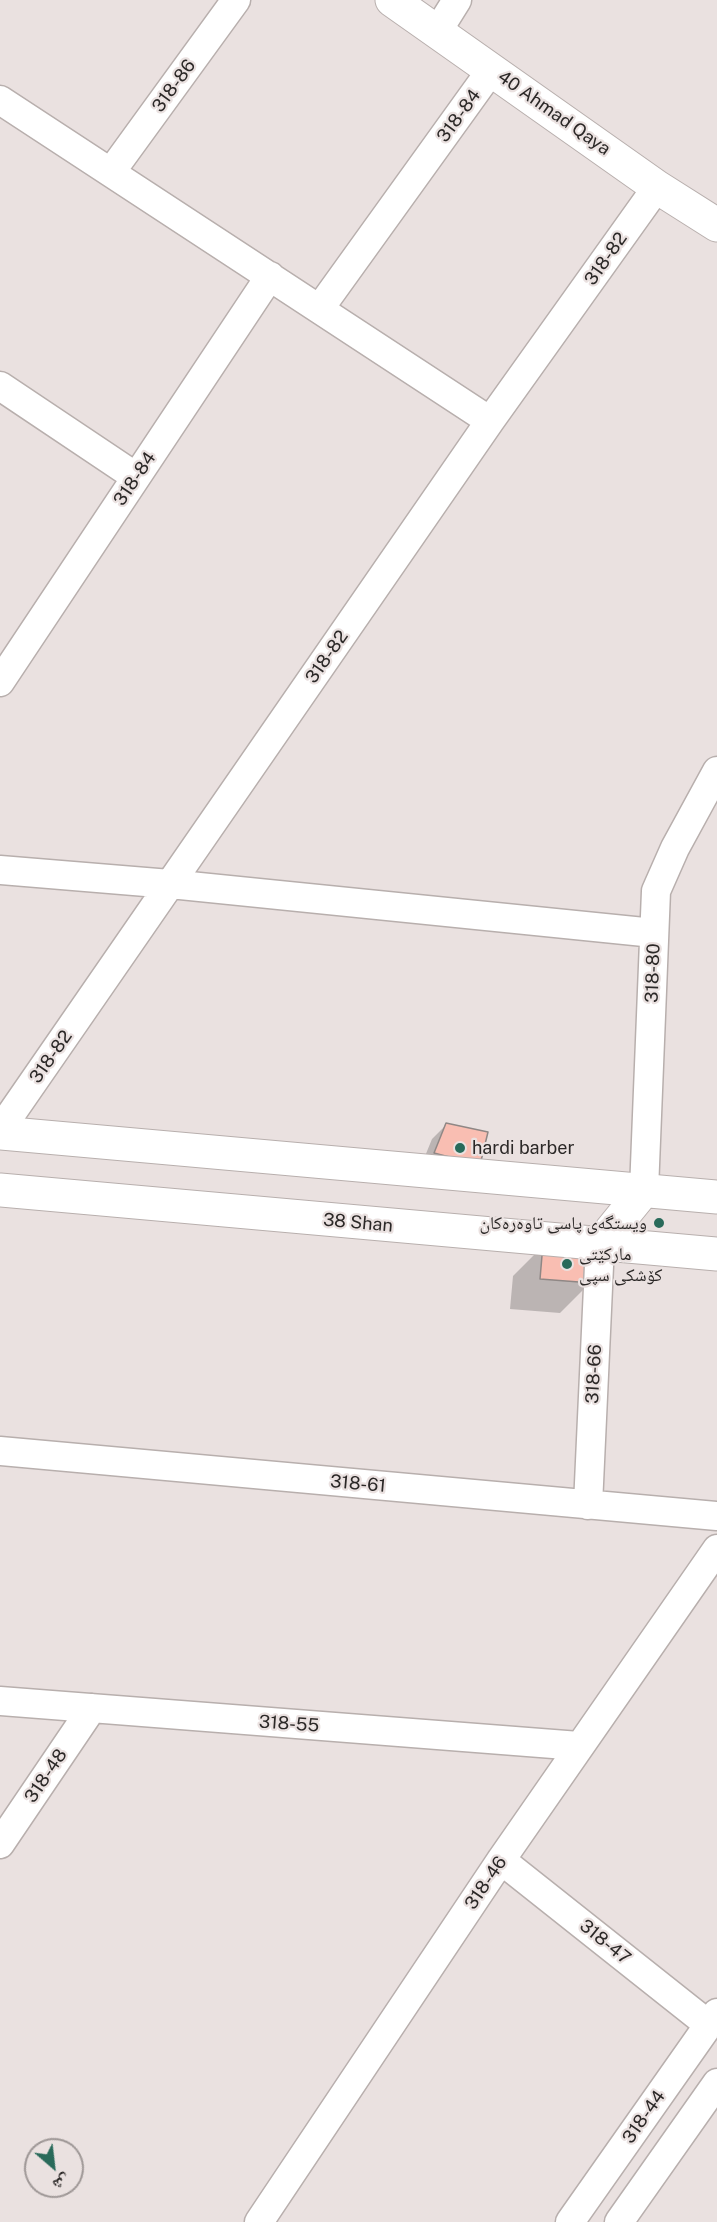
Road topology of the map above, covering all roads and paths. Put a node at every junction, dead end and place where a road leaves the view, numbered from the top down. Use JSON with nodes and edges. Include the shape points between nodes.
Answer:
{"nodes":[{"id":1,"x":237,"y":0,"type":"edge"},
{"id":2,"x":392,"y":0,"type":"edge"},
{"id":3,"x":457,"y":0,"type":"edge"},
{"id":4,"x":437,"y":32,"type":"junction"},
{"id":5,"x":492,"y":69,"type":"junction"},
{"id":6,"x":0,"y":100,"type":"edge"},
{"id":7,"x":111,"y":172,"type":"junction"},
{"id":8,"x":657,"y":186,"type":"junction"},
{"id":9,"x":717,"y":225,"type":"edge"},
{"id":10,"x":270,"y":276,"type":"junction"},
{"id":11,"x":320,"y":309,"type":"junction"},
{"id":12,"x":0,"y":386,"type":"edge"},
{"id":13,"x":490,"y":421,"type":"junction"},
{"id":14,"x":136,"y":477,"type":"junction"},
{"id":15,"x":0,"y":682,"type":"edge"},
{"id":16,"x":717,"y":771,"type":"edge"},
{"id":17,"x":0,"y":870,"type":"edge"},
{"id":18,"x":170,"y":884,"type":"junction"},
{"id":19,"x":654,"y":933,"type":"junction"},
{"id":20,"x":0,"y":1131,"type":"edge"},
{"id":21,"x":0,"y":1190,"type":"edge"},
{"id":22,"x":644,"y":1190,"type":"junction"},
{"id":23,"x":717,"y":1197,"type":"edge"},
{"id":24,"x":600,"y":1244,"type":"junction"},
{"id":25,"x":717,"y":1254,"type":"edge"},
{"id":26,"x":0,"y":1451,"type":"edge"},
{"id":27,"x":588,"y":1505,"type":"junction"},
{"id":28,"x":717,"y":1516,"type":"edge"},
{"id":29,"x":717,"y":1549,"type":"edge"},
{"id":30,"x":0,"y":1701,"type":"edge"},
{"id":31,"x":92,"y":1708,"type":"junction"},
{"id":32,"x":579,"y":1746,"type":"junction"},
{"id":33,"x":0,"y":1844,"type":"edge"},
{"id":34,"x":501,"y":1860,"type":"junction"},
{"id":35,"x":713,"y":2019,"type":"edge"},
{"id":36,"x":717,"y":2083,"type":"edge"},
{"id":37,"x":260,"y":2222,"type":"edge"},
{"id":38,"x":570,"y":2222,"type":"edge"},
{"id":39,"x":619,"y":2222,"type":"edge"}],
"edges":[{"from":1,"to":7,"type":"street","name":"318-86"},
{"from":2,"to":4,"type":"street","name":"40 Ahmad Qaya"},
{"from":3,"to":4,"type":"street"},
{"from":4,"to":5,"type":"street","name":"40 Ahmad Qaya"},
{"from":5,"to":8,"type":"street","name":"40 Ahmad Qaya"},
{"from":5,"to":11,"type":"street","name":"318-84"},
{"from":6,"to":7,"type":"street"},
{"from":7,"to":10,"type":"street"},
{"from":8,"to":9,"type":"street","name":"40 Ahmad Qaya"},
{"from":8,"to":13,"type":"street","name":"318-82"},
{"from":10,"to":11,"type":"street"},
{"from":10,"to":14,"type":"street","name":"318-84"},
{"from":11,"to":13,"type":"street"},
{"from":12,"to":14,"type":"street"},
{"from":13,"to":18,"type":"street","name":"318-82"},
{"from":14,"to":15,"type":"street","name":"318-84"},
{"from":16,"to":19,"type":"street","name":"318-80","via":[[656,891]]},
{"from":17,"to":18,"type":"street"},
{"from":18,"to":19,"type":"street"},
{"from":18,"to":20,"type":"street","name":"318-82"},
{"from":19,"to":22,"type":"street","name":"318-80"},
{"from":20,"to":22,"type":"street"},
{"from":21,"to":24,"type":"street","name":"38 Shan"},
{"from":22,"to":23,"type":"street"},
{"from":22,"to":24,"type":"street"},
{"from":24,"to":25,"type":"street","name":"38 Shan"},
{"from":24,"to":27,"type":"street","name":"318-66"},
{"from":26,"to":27,"type":"street","name":"318-61"},
{"from":27,"to":28,"type":"street","name":"318-61"},
{"from":29,"to":32,"type":"street","name":"318-46"},
{"from":30,"to":31,"type":"street","name":"318-55"},
{"from":31,"to":32,"type":"street","name":"318-55"},
{"from":31,"to":33,"type":"street","name":"318-48"},
{"from":32,"to":34,"type":"street","name":"318-46"},
{"from":34,"to":35,"type":"street","name":"318-47"},
{"from":34,"to":37,"type":"street","name":"318-46"},
{"from":35,"to":38,"type":"street","name":"318-44"},
{"from":36,"to":39,"type":"street"}]}
